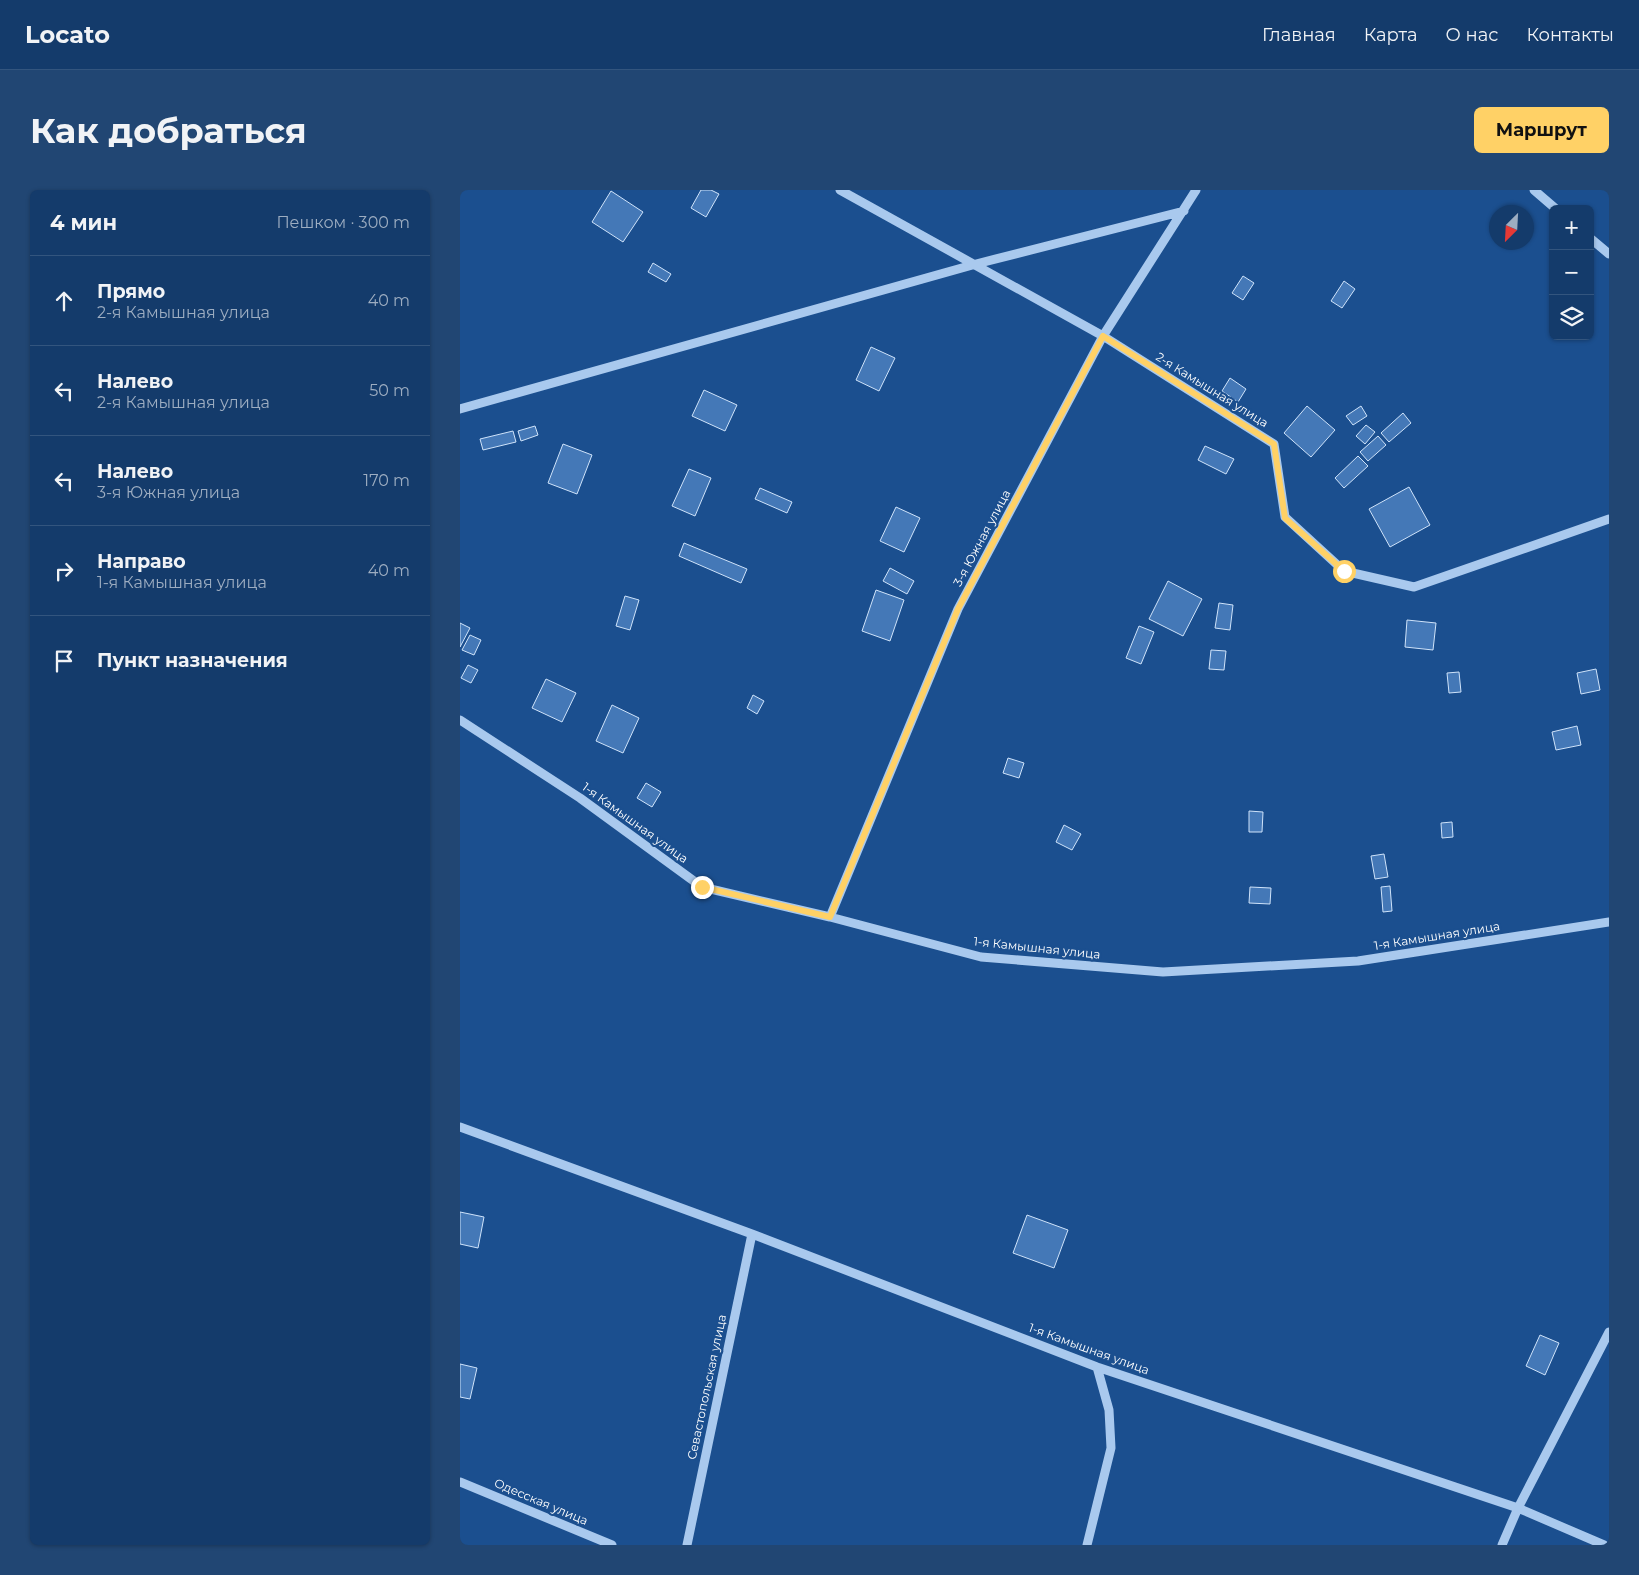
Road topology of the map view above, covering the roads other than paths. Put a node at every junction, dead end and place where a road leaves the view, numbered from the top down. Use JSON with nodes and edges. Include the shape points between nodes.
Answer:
{"nodes":[{"id":1,"x":840,"y":190,"type":"edge"},
{"id":2,"x":1196,"y":190,"type":"edge"},
{"id":3,"x":1534,"y":190,"type":"edge"},
{"id":4,"x":1551,"y":205,"type":"edge"},
{"id":5,"x":1184,"y":211,"type":"junction"},
{"id":6,"x":1594,"y":241,"type":"edge"},
{"id":7,"x":1609,"y":254,"type":"edge"},
{"id":8,"x":976,"y":264,"type":"junction"},
{"id":9,"x":1103,"y":336,"type":"junction"},
{"id":10,"x":460,"y":410,"type":"edge"},
{"id":11,"x":1609,"y":519,"type":"edge"},
{"id":12,"x":460,"y":720,"type":"edge"},
{"id":13,"x":830,"y":917,"type":"junction"},
{"id":14,"x":1609,"y":922,"type":"edge"},
{"id":15,"x":460,"y":1127,"type":"edge"},
{"id":16,"x":752,"y":1234,"type":"junction"},
{"id":17,"x":1609,"y":1332,"type":"edge"},
{"id":18,"x":1605,"y":1349,"type":"edge"},
{"id":19,"x":1096,"y":1367,"type":"junction"},
{"id":20,"x":460,"y":1482,"type":"edge"},
{"id":21,"x":1518,"y":1508,"type":"junction"},
{"id":22,"x":612,"y":1545,"type":"edge"},
{"id":23,"x":687,"y":1545,"type":"edge"},
{"id":24,"x":1088,"y":1545,"type":"edge"},
{"id":25,"x":1502,"y":1545,"type":"edge"},
{"id":26,"x":1604,"y":1545,"type":"edge"}],
"edges":[{"from":1,"to":8,"type":"street","name":"2-я Камышная улица"},
{"from":2,"to":5,"type":"street","name":"3-я Южная улица"},
{"from":3,"to":4,"type":"street"},
{"from":5,"to":8,"type":"street"},
{"from":5,"to":9,"type":"street","name":"3-я Южная улица"},
{"from":6,"to":7,"type":"street"},
{"from":8,"to":9,"type":"street","name":"2-я Камышная улица"},
{"from":8,"to":10,"type":"street"},
{"from":9,"to":11,"type":"street","name":"2-я Камышная улица","via":[[1274,444],[1285,518],[1344,571],[1414,587]]},
{"from":9,"to":13,"type":"street","name":"3-я Южная улица","via":[[958,609]]},
{"from":12,"to":13,"type":"street","name":"1-я Камышная улица","via":[[580,798],[702,887]]},
{"from":13,"to":14,"type":"street","name":"1-я Камышная улица","via":[[981,957],[1163,972],[1358,962]]},
{"from":15,"to":16,"type":"street","name":"1-я Камышная улица"},
{"from":16,"to":19,"type":"street","name":"1-я Камышная улица"},
{"from":16,"to":23,"type":"street","name":"Севастопольская улица"},
{"from":17,"to":18,"type":"street"},
{"from":18,"to":21,"type":"street"},
{"from":19,"to":21,"type":"street","name":"1-я Камышная улица"},
{"from":19,"to":24,"type":"street","via":[[1109,1410],[1111,1448]]},
{"from":20,"to":22,"type":"street","name":"Одесская улица"},
{"from":21,"to":25,"type":"street"},
{"from":21,"to":26,"type":"street","name":"1-я Камышная улица"}]}
